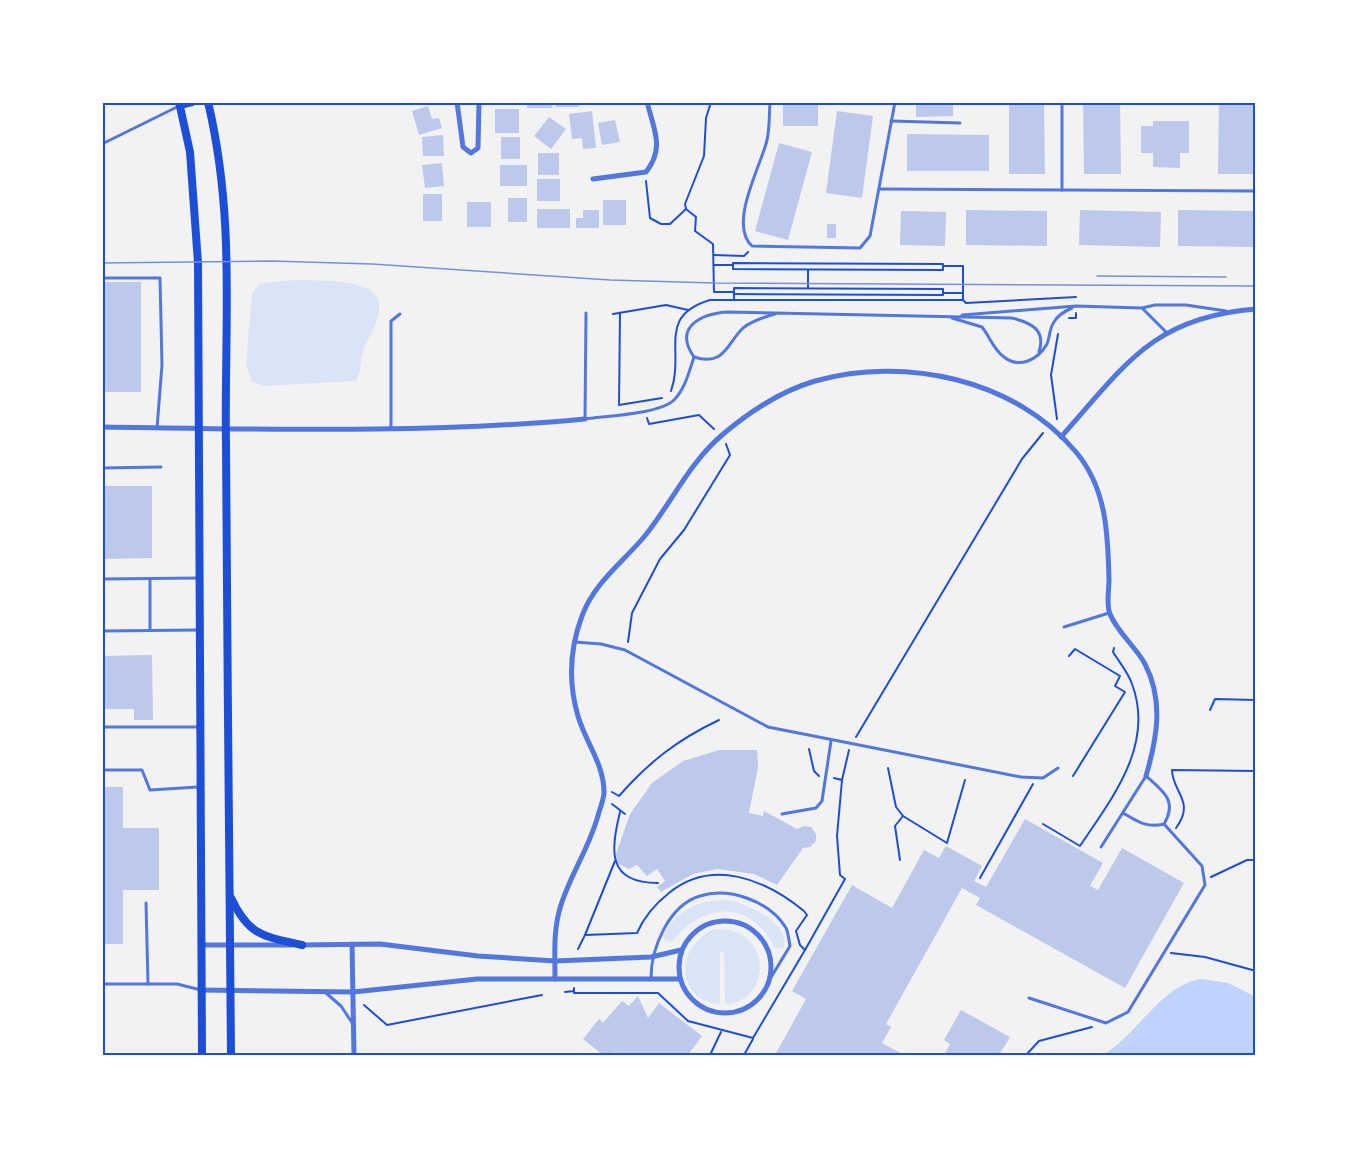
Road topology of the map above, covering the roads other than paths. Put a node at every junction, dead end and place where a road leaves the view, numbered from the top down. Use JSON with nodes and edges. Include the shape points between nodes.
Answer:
{"nodes":[{"id":1,"x":192,"y":102,"type":"edge"},
{"id":2,"x":208,"y":102,"type":"edge"},
{"id":3,"x":457,"y":102,"type":"edge"},
{"id":4,"x":479,"y":102,"type":"edge"},
{"id":5,"x":647,"y":102,"type":"edge"},
{"id":6,"x":771,"y":102,"type":"edge"},
{"id":7,"x":895,"y":102,"type":"edge"},
{"id":8,"x":1062,"y":102,"type":"edge"},
{"id":9,"x":180,"y":104,"type":"edge"},
{"id":10,"x":891,"y":121,"type":"junction"},
{"id":11,"x":960,"y":123,"type":"dead end"},
{"id":12,"x":102,"y":144,"type":"edge"},
{"id":13,"x":593,"y":179,"type":"dead end"},
{"id":14,"x":880,"y":189,"type":"junction"},
{"id":15,"x":1062,"y":190,"type":"junction"},
{"id":16,"x":1256,"y":190,"type":"edge"},
{"id":17,"x":102,"y":278,"type":"edge"},
{"id":18,"x":1076,"y":306,"type":"junction"},
{"id":19,"x":1142,"y":308,"type":"junction"},
{"id":20,"x":1256,"y":309,"type":"edge"},
{"id":21,"x":1226,"y":311,"type":"junction"},
{"id":22,"x":400,"y":314,"type":"dead end"},
{"id":23,"x":586,"y":314,"type":"dead end"},
{"id":24,"x":775,"y":314,"type":"junction"},
{"id":25,"x":945,"y":316,"type":"junction"},
{"id":26,"x":1166,"y":332,"type":"junction"},
{"id":27,"x":1039,"y":352,"type":"junction"},
{"id":28,"x":694,"y":357,"type":"junction"},
{"id":29,"x":585,"y":419,"type":"junction"},
{"id":30,"x":102,"y":427,"type":"edge"},
{"id":31,"x":157,"y":428,"type":"junction"},
{"id":32,"x":198,"y":428,"type":"junction"},
{"id":33,"x":225,"y":428,"type":"junction"},
{"id":34,"x":391,"y":428,"type":"junction"},
{"id":35,"x":1061,"y":437,"type":"junction"},
{"id":36,"x":160,"y":467,"type":"dead end"},
{"id":37,"x":102,"y":468,"type":"edge"},
{"id":38,"x":199,"y":578,"type":"junction"},
{"id":39,"x":102,"y":579,"type":"edge"},
{"id":40,"x":150,"y":579,"type":"junction"},
{"id":41,"x":1109,"y":613,"type":"junction"},
{"id":42,"x":1064,"y":627,"type":"dead end"},
{"id":43,"x":150,"y":630,"type":"junction"},
{"id":44,"x":199,"y":630,"type":"junction"},
{"id":45,"x":102,"y":631,"type":"edge"},
{"id":46,"x":573,"y":642,"type":"junction"},
{"id":47,"x":102,"y":727,"type":"edge"},
{"id":48,"x":200,"y":727,"type":"junction"},
{"id":49,"x":831,"y":741,"type":"junction"},
{"id":50,"x":1058,"y":768,"type":"dead end"},
{"id":51,"x":102,"y":770,"type":"edge"},
{"id":52,"x":1146,"y":776,"type":"junction"},
{"id":53,"x":200,"y":787,"type":"junction"},
{"id":54,"x":1123,"y":813,"type":"junction"},
{"id":55,"x":782,"y":814,"type":"dead end"},
{"id":56,"x":1164,"y":824,"type":"junction"},
{"id":57,"x":1101,"y":847,"type":"dead end"},
{"id":58,"x":230,"y":895,"type":"junction"},
{"id":59,"x":146,"y":903,"type":"dead end"},
{"id":60,"x":352,"y":944,"type":"junction"},
{"id":61,"x":201,"y":945,"type":"junction"},
{"id":62,"x":230,"y":945,"type":"junction"},
{"id":63,"x":302,"y":945,"type":"junction"},
{"id":64,"x":681,"y":950,"type":"junction"},
{"id":65,"x":651,"y":957,"type":"junction"},
{"id":66,"x":555,"y":961,"type":"junction"},
{"id":67,"x":651,"y":978,"type":"junction"},
{"id":68,"x":555,"y":979,"type":"junction"},
{"id":69,"x":680,"y":979,"type":"junction"},
{"id":70,"x":770,"y":979,"type":"junction"},
{"id":71,"x":102,"y":984,"type":"edge"},
{"id":72,"x":148,"y":984,"type":"junction"},
{"id":73,"x":201,"y":990,"type":"junction"},
{"id":74,"x":230,"y":990,"type":"junction"},
{"id":75,"x":325,"y":991,"type":"junction"},
{"id":76,"x":353,"y":992,"type":"junction"},
{"id":77,"x":1029,"y":998,"type":"dead end"},
{"id":78,"x":354,"y":1026,"type":"junction"},
{"id":79,"x":202,"y":1055,"type":"edge"},
{"id":80,"x":231,"y":1055,"type":"edge"},
{"id":81,"x":354,"y":1055,"type":"edge"}],
"edges":[{"from":1,"to":9,"type":"main road"},
{"from":2,"to":33,"type":"main road","via":[[220,150],[226,201]]},
{"from":3,"to":4,"type":"street","via":[[463,147],[471,153],[478,148],[480,137]]},
{"from":5,"to":13,"type":"street","via":[[657,158],[646,172]]},
{"from":6,"to":14,"type":"lane","via":[[767,141],[744,212],[744,239],[752,246],[860,249],[870,236]]},
{"from":7,"to":10,"type":"lane"},
{"from":8,"to":15,"type":"lane"},
{"from":9,"to":12,"type":"lane"},
{"from":9,"to":32,"type":"main road","via":[[190,152],[196,231]]},
{"from":10,"to":11,"type":"lane"},
{"from":10,"to":14,"type":"lane"},
{"from":14,"to":15,"type":"lane"},
{"from":15,"to":16,"type":"lane"},
{"from":17,"to":31,"type":"lane","via":[[160,278],[162,365]]},
{"from":18,"to":19,"type":"lane"},
{"from":18,"to":25,"type":"lane"},
{"from":18,"to":27,"type":"lane","via":[[1054,320],[1047,344]]},
{"from":19,"to":21,"type":"lane","via":[[1186,305]]},
{"from":19,"to":26,"type":"lane"},
{"from":20,"to":21,"type":"street"},
{"from":21,"to":26,"type":"street"},
{"from":22,"to":34,"type":"lane","via":[[391,321]]},
{"from":23,"to":29,"type":"lane"},
{"from":24,"to":25,"type":"lane"},
{"from":24,"to":28,"type":"lane","via":[[743,328],[723,353],[703,360]]},
{"from":24,"to":28,"type":"lane","via":[[705,314],[694,322],[687,336],[688,349]]},
{"from":25,"to":27,"type":"lane","via":[[982,327],[993,346],[1012,361],[1023,363]]},
{"from":25,"to":27,"type":"lane","via":[[1024,321],[1040,333]]},
{"from":26,"to":35,"type":"street","via":[[1117,373]]},
{"from":28,"to":29,"type":"lane","via":[[684,387],[673,401],[655,408]]},
{"from":29,"to":34,"type":"street"},
{"from":30,"to":31,"type":"street"},
{"from":31,"to":32,"type":"street"},
{"from":32,"to":33,"type":"street"},
{"from":32,"to":38,"type":"main road"},
{"from":33,"to":34,"type":"street"},
{"from":33,"to":58,"type":"main road"},
{"from":35,"to":41,"type":"street","via":[[1092,475],[1108,522]]},
{"from":35,"to":46,"type":"street","via":[[1010,400],[943,376],[888,370],[815,381],[784,393],[720,436],[699,458],[644,537],[594,591]]},
{"from":36,"to":37,"type":"lane"},
{"from":38,"to":40,"type":"lane"},
{"from":38,"to":44,"type":"main road"},
{"from":39,"to":40,"type":"lane"},
{"from":40,"to":43,"type":"lane"},
{"from":41,"to":42,"type":"lane"},
{"from":41,"to":52,"type":"street","via":[[1145,664],[1157,697],[1157,735]]},
{"from":43,"to":44,"type":"lane"},
{"from":43,"to":45,"type":"lane"},
{"from":44,"to":48,"type":"main road"},
{"from":46,"to":49,"type":"lane","via":[[625,650],[752,720]]},
{"from":46,"to":66,"type":"street","via":[[571,671],[578,716],[596,757],[604,793],[593,837],[561,903],[555,928]]},
{"from":47,"to":48,"type":"lane"},
{"from":48,"to":53,"type":"main road"},
{"from":49,"to":50,"type":"lane","via":[[1034,777],[1043,778]]},
{"from":49,"to":55,"type":"lane","via":[[822,801],[816,808]]},
{"from":51,"to":53,"type":"lane","via":[[142,770],[150,790]]},
{"from":52,"to":54,"type":"lane"},
{"from":52,"to":56,"type":"lane","via":[[1168,795],[1171,806]]},
{"from":53,"to":61,"type":"main road"},
{"from":54,"to":56,"type":"lane","via":[[1152,827]]},
{"from":54,"to":57,"type":"lane"},
{"from":56,"to":77,"type":"lane","via":[[1202,866],[1204,885],[1128,1012],[1107,1023]]},
{"from":58,"to":62,"type":"main road"},
{"from":58,"to":63,"type":"main road","via":[[241,918],[253,931]]},
{"from":59,"to":72,"type":"lane"},
{"from":60,"to":63,"type":"street"},
{"from":60,"to":66,"type":"street"},
{"from":60,"to":76,"type":"street"},
{"from":61,"to":62,"type":"street"},
{"from":61,"to":73,"type":"main road"},
{"from":62,"to":63,"type":"street"},
{"from":62,"to":74,"type":"main road"},
{"from":64,"to":65,"type":"street"},
{"from":64,"to":69,"type":"street"},
{"from":64,"to":70,"type":"street","via":[[702,927],[719,921],[739,923],[760,936],[768,949]]},
{"from":65,"to":66,"type":"street"},
{"from":65,"to":67,"type":"lane"},
{"from":65,"to":70,"type":"lane","via":[[666,924],[679,909],[698,896],[740,896],[767,907],[786,928],[790,946]]},
{"from":66,"to":68,"type":"street"},
{"from":67,"to":68,"type":"street"},
{"from":67,"to":69,"type":"street"},
{"from":68,"to":76,"type":"street","via":[[477,979]]},
{"from":69,"to":70,"type":"street","via":[[696,1004],[725,1014],[753,1004]]},
{"from":71,"to":72,"type":"lane"},
{"from":72,"to":73,"type":"lane","via":[[177,984]]},
{"from":73,"to":74,"type":"street"},
{"from":73,"to":79,"type":"main road"},
{"from":74,"to":75,"type":"street"},
{"from":74,"to":80,"type":"main road"},
{"from":75,"to":76,"type":"street"},
{"from":75,"to":78,"type":"lane"},
{"from":76,"to":78,"type":"street"},
{"from":78,"to":81,"type":"street"}]}
